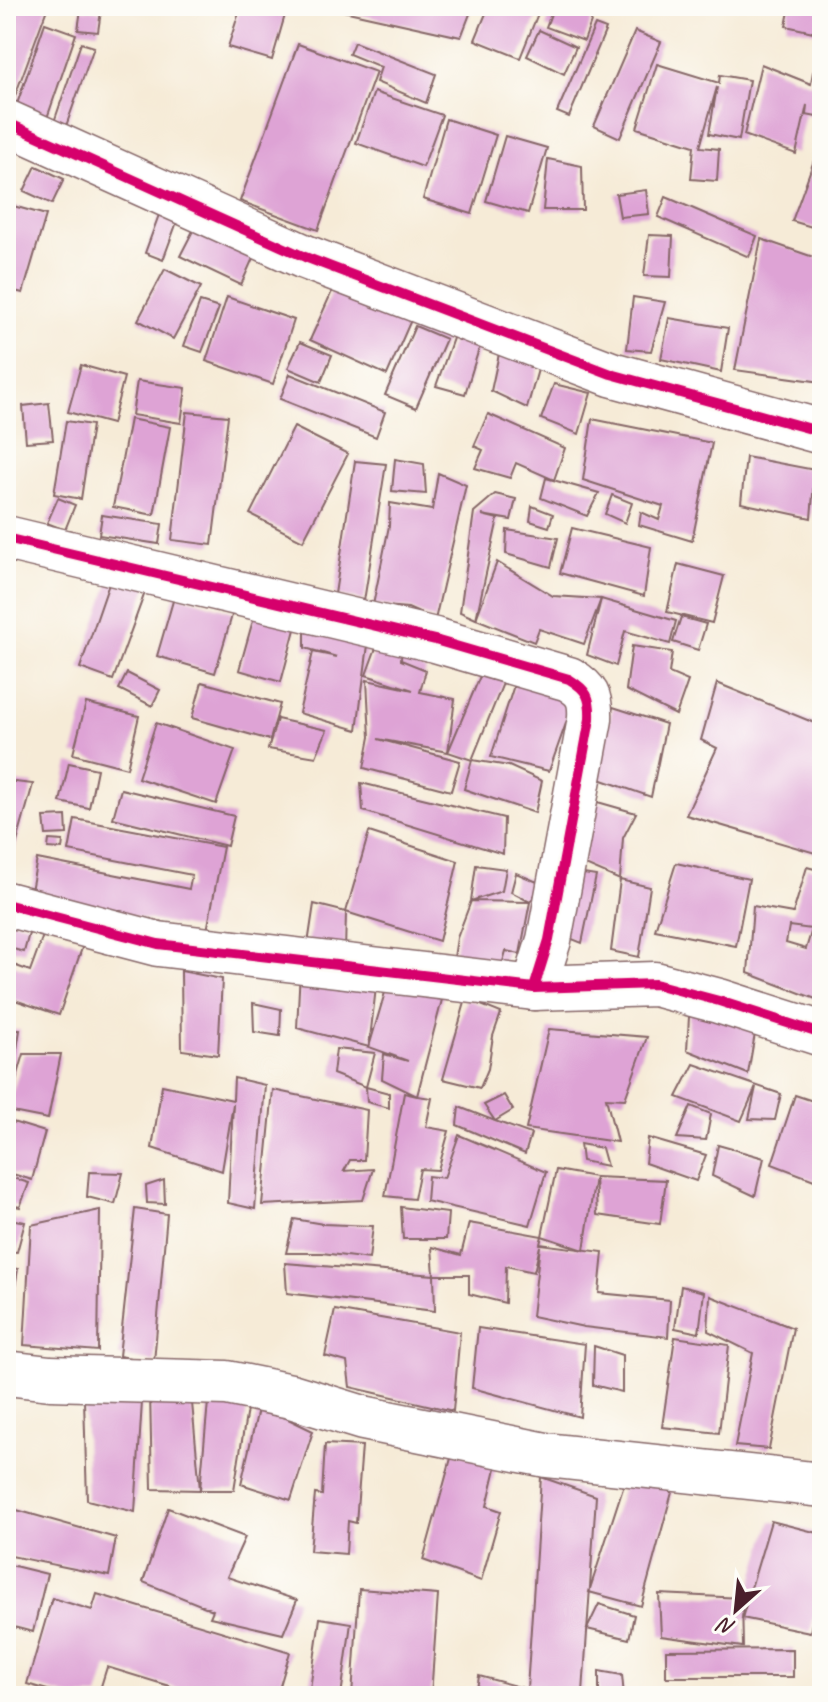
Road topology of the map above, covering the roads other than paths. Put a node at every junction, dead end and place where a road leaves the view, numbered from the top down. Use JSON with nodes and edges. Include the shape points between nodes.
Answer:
{"nodes":[{"id":1,"x":6,"y":122,"type":"edge"},
{"id":2,"x":822,"y":432,"type":"edge"},
{"id":3,"x":6,"y":538,"type":"edge"},
{"id":4,"x":6,"y":904,"type":"edge"},
{"id":5,"x":534,"y":988,"type":"junction"},
{"id":6,"x":822,"y":1034,"type":"edge"},
{"id":7,"x":6,"y":1373,"type":"edge"},
{"id":8,"x":822,"y":1485,"type":"edge"}],
"edges":[{"from":1,"to":2,"type":"street","via":[[305,257],[611,374]]},
{"from":3,"to":5,"type":"street","via":[[435,640],[569,679],[586,689],[590,719],[549,940]]},
{"from":4,"to":5,"type":"street","via":[[158,944]]},
{"from":5,"to":6,"type":"street","via":[[655,984]]},
{"from":7,"to":8,"type":"street","via":[[227,1383],[363,1418],[546,1455]]}]}
